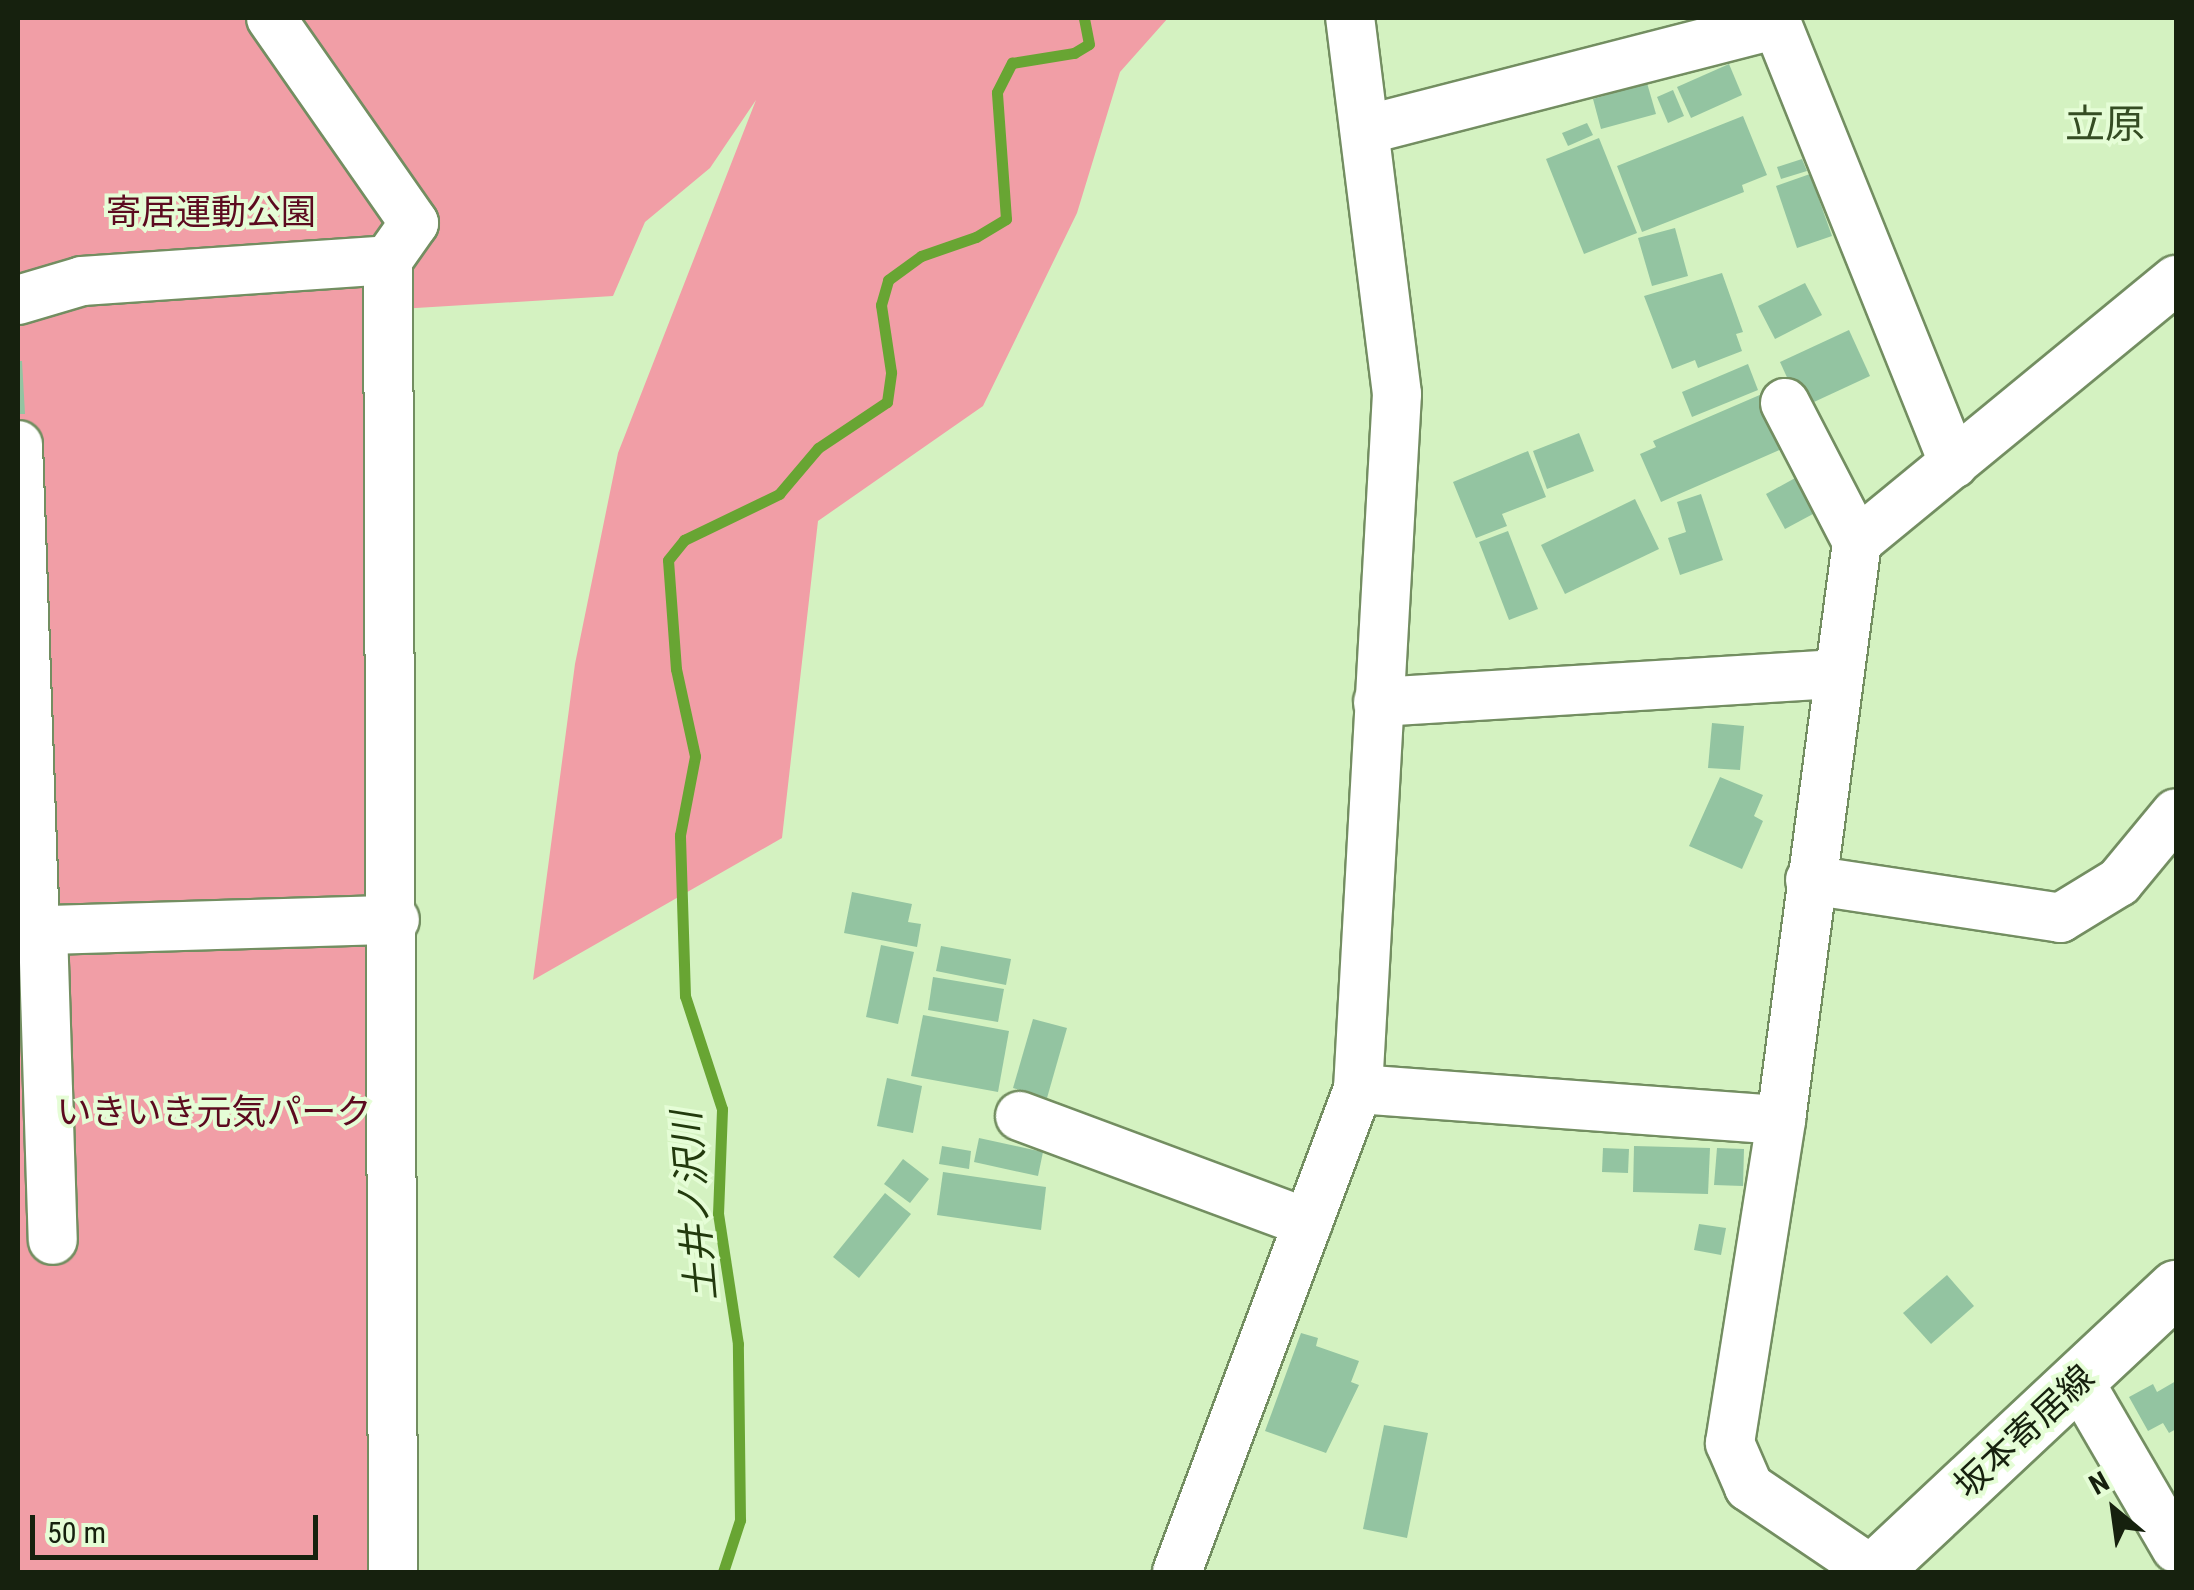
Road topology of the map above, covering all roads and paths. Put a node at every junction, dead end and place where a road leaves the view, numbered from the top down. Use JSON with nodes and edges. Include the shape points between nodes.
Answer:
{"nodes":[{"id":1,"x":271,"y":18,"type":"edge"},
{"id":2,"x":1350,"y":18,"type":"edge"},
{"id":3,"x":1365,"y":130,"type":"junction"},
{"id":4,"x":388,"y":260,"type":"junction"},
{"id":5,"x":2176,"y":280,"type":"edge"},
{"id":6,"x":18,"y":300,"type":"edge"},
{"id":7,"x":1785,"y":403,"type":"dead end"},
{"id":8,"x":18,"y":445,"type":"edge"},
{"id":9,"x":1954,"y":464,"type":"junction"},
{"id":10,"x":1857,"y":542,"type":"junction"},
{"id":11,"x":1838,"y":674,"type":"junction"},
{"id":12,"x":1378,"y":702,"type":"junction"},
{"id":13,"x":2176,"y":813,"type":"edge"},
{"id":14,"x":1810,"y":880,"type":"junction"},
{"id":15,"x":394,"y":920,"type":"junction"},
{"id":16,"x":32,"y":930,"type":"edge"},
{"id":17,"x":1358,"y":1089,"type":"junction"},
{"id":18,"x":1020,"y":1116,"type":"dead end"},
{"id":19,"x":1781,"y":1120,"type":"junction"},
{"id":20,"x":1308,"y":1223,"type":"junction"},
{"id":21,"x":53,"y":1240,"type":"dead end"},
{"id":22,"x":2176,"y":1288,"type":"edge"},
{"id":23,"x":2080,"y":1382,"type":"junction"},
{"id":24,"x":2176,"y":1548,"type":"edge"},
{"id":25,"x":393,"y":1572,"type":"edge"},
{"id":26,"x":1177,"y":1572,"type":"edge"},
{"id":27,"x":1872,"y":1572,"type":"edge"}],
"edges":[{"from":1,"to":4,"type":"street","via":[[414,222]]},
{"from":2,"to":3,"type":"street"},
{"from":3,"to":9,"type":"street","via":[[1777,24]]},
{"from":3,"to":12,"type":"street","via":[[1397,394]]},
{"from":4,"to":6,"type":"street","via":[[82,281]]},
{"from":4,"to":15,"type":"street"},
{"from":5,"to":9,"type":"street"},
{"from":7,"to":10,"type":"street"},
{"from":8,"to":16,"type":"street"},
{"from":9,"to":10,"type":"street"},
{"from":10,"to":11,"type":"street"},
{"from":11,"to":12,"type":"street"},
{"from":11,"to":14,"type":"street"},
{"from":12,"to":17,"type":"street"},
{"from":13,"to":14,"type":"street","via":[[2119,882],[2060,918]]},
{"from":14,"to":19,"type":"street"},
{"from":15,"to":16,"type":"street"},
{"from":15,"to":25,"type":"street"},
{"from":16,"to":21,"type":"street"},
{"from":17,"to":19,"type":"street"},
{"from":17,"to":20,"type":"street"},
{"from":18,"to":20,"type":"street"},
{"from":19,"to":27,"type":"street","via":[[1730,1442],[1749,1487]]},
{"from":20,"to":26,"type":"street"},
{"from":22,"to":23,"type":"main road","name":"坂本寄居線"},
{"from":23,"to":24,"type":"street"},
{"from":23,"to":27,"type":"main road","name":"坂本寄居線"}]}
